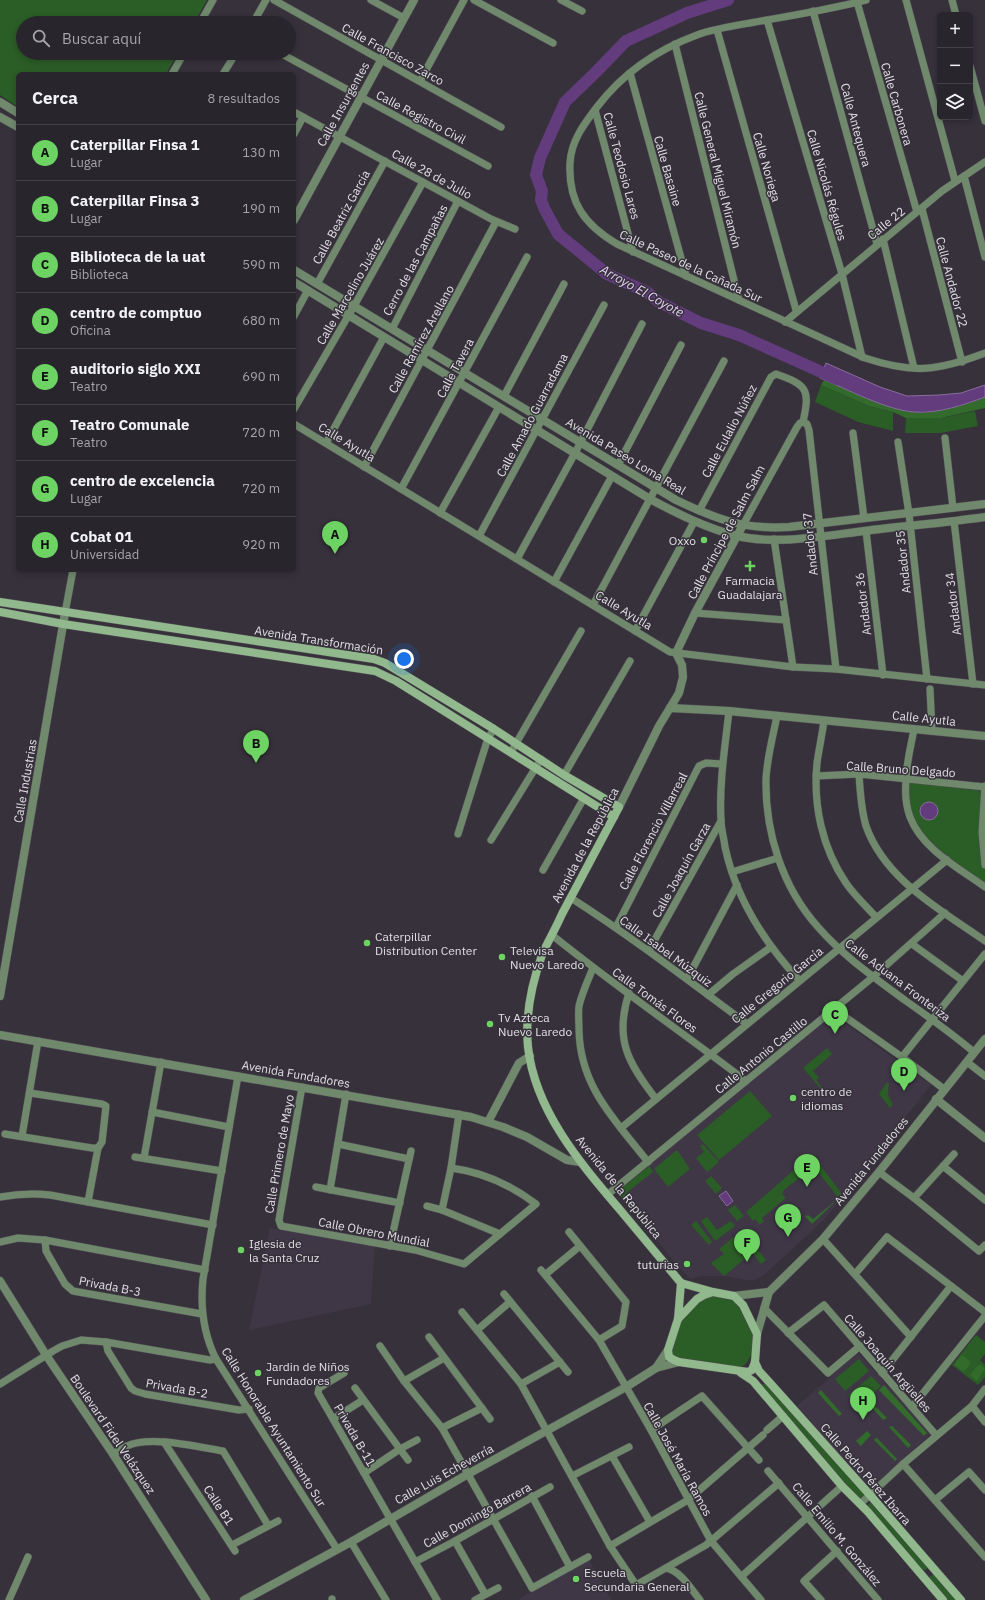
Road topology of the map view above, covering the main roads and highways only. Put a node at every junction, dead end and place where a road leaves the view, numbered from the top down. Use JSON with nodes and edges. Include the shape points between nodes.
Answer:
{"nodes":[{"id":1,"x":0,"y":602,"type":"edge"},
{"id":2,"x":15,"y":604,"type":"junction"},
{"id":3,"x":0,"y":612,"type":"edge"},
{"id":4,"x":14,"y":615,"type":"junction"},
{"id":5,"x":93,"y":617,"type":"junction"},
{"id":6,"x":92,"y":628,"type":"junction"},
{"id":7,"x":169,"y":629,"type":"junction"},
{"id":8,"x":168,"y":639,"type":"junction"},
{"id":9,"x":251,"y":641,"type":"junction"},
{"id":10,"x":249,"y":651,"type":"junction"},
{"id":11,"x":348,"y":656,"type":"junction"},
{"id":12,"x":346,"y":666,"type":"junction"},
{"id":13,"x":440,"y":696,"type":"junction"},
{"id":14,"x":435,"y":706,"type":"junction"},
{"id":15,"x":461,"y":709,"type":"junction"},
{"id":16,"x":455,"y":718,"type":"junction"},
{"id":17,"x":475,"y":718,"type":"junction"},
{"id":18,"x":471,"y":728,"type":"junction"},
{"id":19,"x":619,"y":807,"type":"joint"},
{"id":20,"x":614,"y":817,"type":"junction"},
{"id":21,"x":681,"y":1283,"type":"junction"},
{"id":22,"x":713,"y":1292,"type":"junction"},
{"id":23,"x":678,"y":1319,"type":"junction"},
{"id":24,"x":755,"y":1362,"type":"junction"},
{"id":25,"x":740,"y":1372,"type":"junction"},
{"id":26,"x":770,"y":1383,"type":"junction"},
{"id":27,"x":761,"y":1390,"type":"junction"},
{"id":28,"x":934,"y":1569,"type":"junction"},
{"id":29,"x":924,"y":1577,"type":"junction"},
{"id":30,"x":944,"y":1600,"type":"edge"},
{"id":31,"x":961,"y":1600,"type":"edge"}],
"edges":[{"from":1,"to":2,"type":"main road","name":"Avenida Transformación"},
{"from":2,"to":4,"type":"main road"},
{"from":2,"to":5,"type":"main road","name":"Avenida Transformación"},
{"from":3,"to":4,"type":"main road","name":"Avenida Transformación"},
{"from":4,"to":6,"type":"main road","name":"Avenida Transformación"},
{"from":5,"to":6,"type":"main road"},
{"from":5,"to":7,"type":"main road","name":"Avenida Transformación"},
{"from":6,"to":8,"type":"main road","name":"Avenida Transformación"},
{"from":7,"to":8,"type":"main road"},
{"from":7,"to":9,"type":"main road","name":"Avenida Transformación"},
{"from":8,"to":10,"type":"main road","name":"Avenida Transformación"},
{"from":9,"to":10,"type":"main road"},
{"from":9,"to":11,"type":"main road","name":"Avenida Transformación"},
{"from":10,"to":12,"type":"main road","name":"Avenida Transformación"},
{"from":11,"to":12,"type":"main road"},
{"from":11,"to":13,"type":"main road","name":"Avenida Transformación","via":[[385,663]]},
{"from":12,"to":14,"type":"main road","name":"Avenida Transformación","via":[[382,674]]},
{"from":13,"to":14,"type":"main road"},
{"from":13,"to":15,"type":"main road","name":"Avenida Transformación"},
{"from":14,"to":16,"type":"main road","name":"Avenida Transformación"},
{"from":15,"to":16,"type":"main road"},
{"from":15,"to":17,"type":"main road","name":"Avenida Transformación"},
{"from":16,"to":18,"type":"main road","name":"Avenida Transformación"},
{"from":17,"to":18,"type":"main road"},
{"from":17,"to":19,"type":"main road","name":"Avenida Transformación"},
{"from":18,"to":20,"type":"main road","name":"Avenida Transformación"},
{"from":19,"to":20,"type":"main road","name":"Avenida de la República"},
{"from":20,"to":21,"type":"main road","name":"Avenida de la República","via":[[542,956],[531,994],[528,1035],[530,1056],[537,1084],[549,1112],[580,1162]]},
{"from":21,"to":22,"type":"main road"},
{"from":21,"to":23,"type":"main road"},
{"from":22,"to":23,"type":"main road","via":[[697,1299]]},
{"from":22,"to":24,"type":"main road","via":[[734,1296],[743,1305],[757,1334]]},
{"from":23,"to":25,"type":"main road","via":[[668,1350],[669,1357],[679,1362]]},
{"from":24,"to":25,"type":"main road","via":[[751,1371]]},
{"from":24,"to":26,"type":"main road","name":"Calle Pedro Pérez Ibarra"},
{"from":25,"to":27,"type":"main road","name":"Calle Pedro Pérez Ibarra","via":[[749,1377]]},
{"from":26,"to":27,"type":"main road","via":[[762,1382]]},
{"from":26,"to":28,"type":"main road","name":"Calle Pedro Pérez Ibarra"},
{"from":27,"to":29,"type":"main road","name":"Calle Pedro Pérez Ibarra","via":[[842,1486]]},
{"from":28,"to":29,"type":"main road"},
{"from":28,"to":31,"type":"main road","name":"Calle Pedro Pérez Ibarra"},
{"from":29,"to":30,"type":"main road","name":"Calle Pedro Pérez Ibarra"}]}
